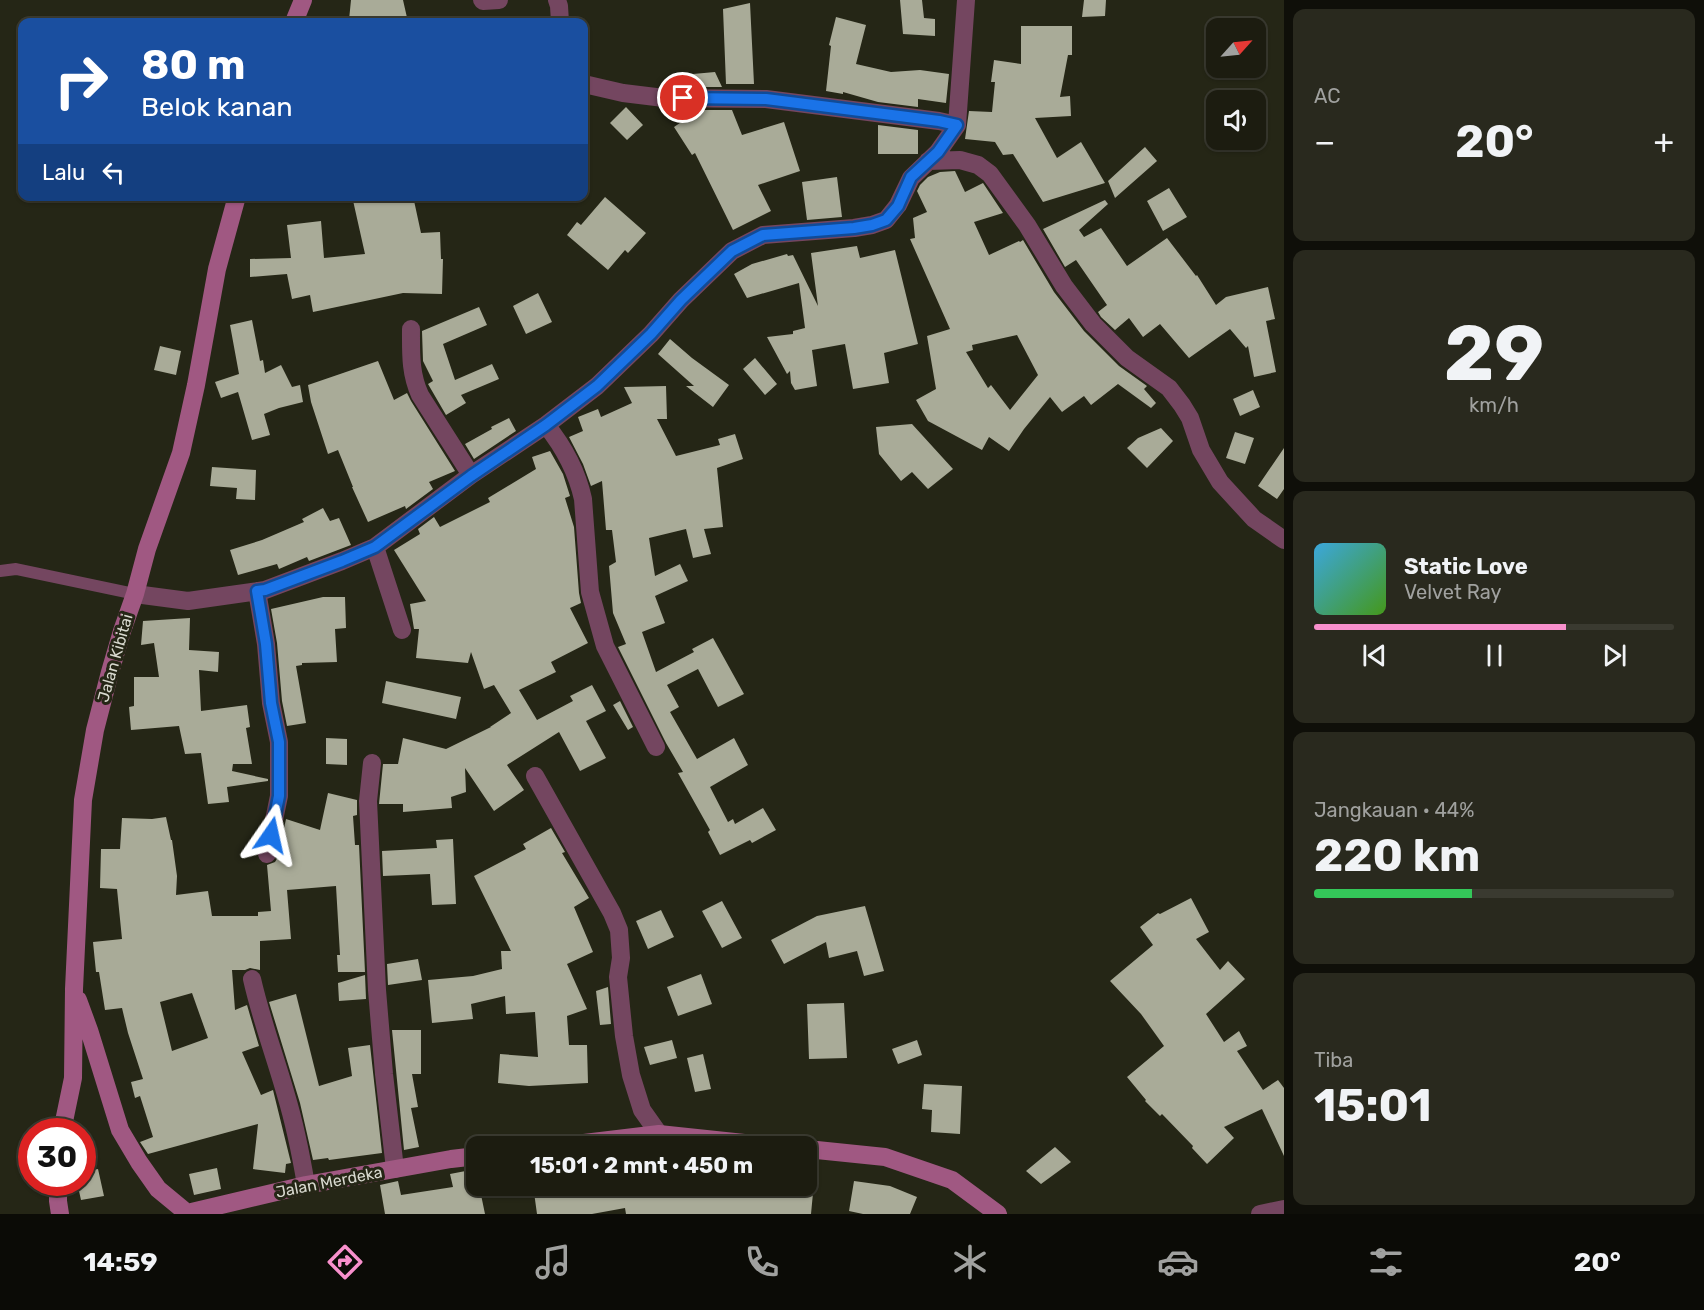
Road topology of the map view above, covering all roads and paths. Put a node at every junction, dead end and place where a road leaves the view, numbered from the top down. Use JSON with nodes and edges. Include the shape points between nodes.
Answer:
{"nodes":[{"id":1,"x":303,"y":0,"type":"edge"},
{"id":2,"x":482,"y":0,"type":"edge"},
{"id":3,"x":499,"y":0,"type":"edge"},
{"id":4,"x":557,"y":0,"type":"edge"},
{"id":5,"x":966,"y":0,"type":"edge"},
{"id":6,"x":296,"y":18,"type":"edge"},
{"id":7,"x":560,"y":18,"type":"edge"},
{"id":8,"x":588,"y":85,"type":"edge"},
{"id":9,"x":957,"y":125,"type":"junction"},
{"id":10,"x":928,"y":161,"type":"junction"},
{"id":11,"x":236,"y":201,"type":"edge"},
{"id":12,"x":411,"y":329,"type":"dead end"},
{"id":13,"x":546,"y":425,"type":"junction"},
{"id":14,"x":471,"y":476,"type":"junction"},
{"id":15,"x":1284,"y":540,"type":"edge"},
{"id":16,"x":375,"y":547,"type":"junction"},
{"id":17,"x":0,"y":571,"type":"edge"},
{"id":18,"x":257,"y":591,"type":"junction"},
{"id":19,"x":135,"y":594,"type":"junction"},
{"id":20,"x":402,"y":630,"type":"dead end"},
{"id":21,"x":656,"y":747,"type":"dead end"},
{"id":22,"x":372,"y":763,"type":"dead end"},
{"id":23,"x":535,"y":776,"type":"dead end"},
{"id":24,"x":267,"y":855,"type":"dead end"},
{"id":25,"x":252,"y":979,"type":"dead end"},
{"id":26,"x":74,"y":989,"type":"junction"},
{"id":27,"x":65,"y":1118,"type":"edge"},
{"id":28,"x":659,"y":1134,"type":"junction"},
{"id":29,"x":642,"y":1136,"type":"edge"},
{"id":30,"x":678,"y":1136,"type":"edge"},
{"id":31,"x":817,"y":1150,"type":"edge"},
{"id":32,"x":466,"y":1157,"type":"edge"},
{"id":33,"x":395,"y":1169,"type":"junction"},
{"id":34,"x":306,"y":1185,"type":"junction"},
{"id":35,"x":58,"y":1196,"type":"edge"},
{"id":36,"x":1284,"y":1209,"type":"edge"},
{"id":37,"x":60,"y":1214,"type":"edge"},
{"id":38,"x":185,"y":1214,"type":"edge"},
{"id":39,"x":998,"y":1214,"type":"edge"},
{"id":40,"x":1260,"y":1214,"type":"edge"}],
"edges":[{"from":1,"to":6,"type":"street"},
{"from":2,"to":3,"type":"street"},
{"from":4,"to":7,"type":"street"},
{"from":5,"to":9,"type":"street"},
{"from":8,"to":9,"type":"street","via":[[664,98],[766,99]]},
{"from":9,"to":10,"type":"street"},
{"from":10,"to":13,"type":"street","via":[[911,177],[898,206],[886,220],[854,228],[763,235],[732,251],[597,386]]},
{"from":10,"to":15,"type":"street","via":[[960,160],[978,165],[990,174],[1064,286],[1094,324],[1126,358],[1169,388],[1182,405],[1220,482],[1254,519]]},
{"from":11,"to":19,"type":"street","name":"Jalan Kibitai","via":[[217,269],[181,453]]},
{"from":12,"to":14,"type":"street","via":[[416,386]]},
{"from":13,"to":14,"type":"street"},
{"from":13,"to":21,"type":"street","via":[[571,464],[581,490],[590,592],[605,646]]},
{"from":14,"to":16,"type":"street"},
{"from":16,"to":18,"type":"street"},
{"from":16,"to":20,"type":"street"},
{"from":17,"to":19,"type":"lane","via":[[16,569]]},
{"from":18,"to":19,"type":"street","via":[[188,601]]},
{"from":18,"to":24,"type":"street","via":[[279,742],[279,796]]},
{"from":19,"to":26,"type":"street","name":"Jalan Kibitai","via":[[95,730],[83,800]]},
{"from":22,"to":33,"type":"street","via":[[368,801],[377,990]]},
{"from":23,"to":28,"type":"street","via":[[619,930],[618,977],[631,1075],[642,1110]]},
{"from":25,"to":34,"type":"street","via":[[299,1144]]},
{"from":26,"to":27,"type":"street","name":"Jalan Kibitai","via":[[73,1078]]},
{"from":26,"to":38,"type":"street","via":[[120,1130],[158,1189]]},
{"from":28,"to":29,"type":"street"},
{"from":28,"to":30,"type":"street"},
{"from":31,"to":39,"type":"street","via":[[885,1157],[952,1180]]},
{"from":32,"to":33,"type":"street","name":"Jalan Merdeka"},
{"from":33,"to":34,"type":"street","name":"Jalan Merdeka"},
{"from":34,"to":38,"type":"street","name":"Jalan Merdeka"},
{"from":35,"to":37,"type":"street"},
{"from":36,"to":40,"type":"street"}]}
